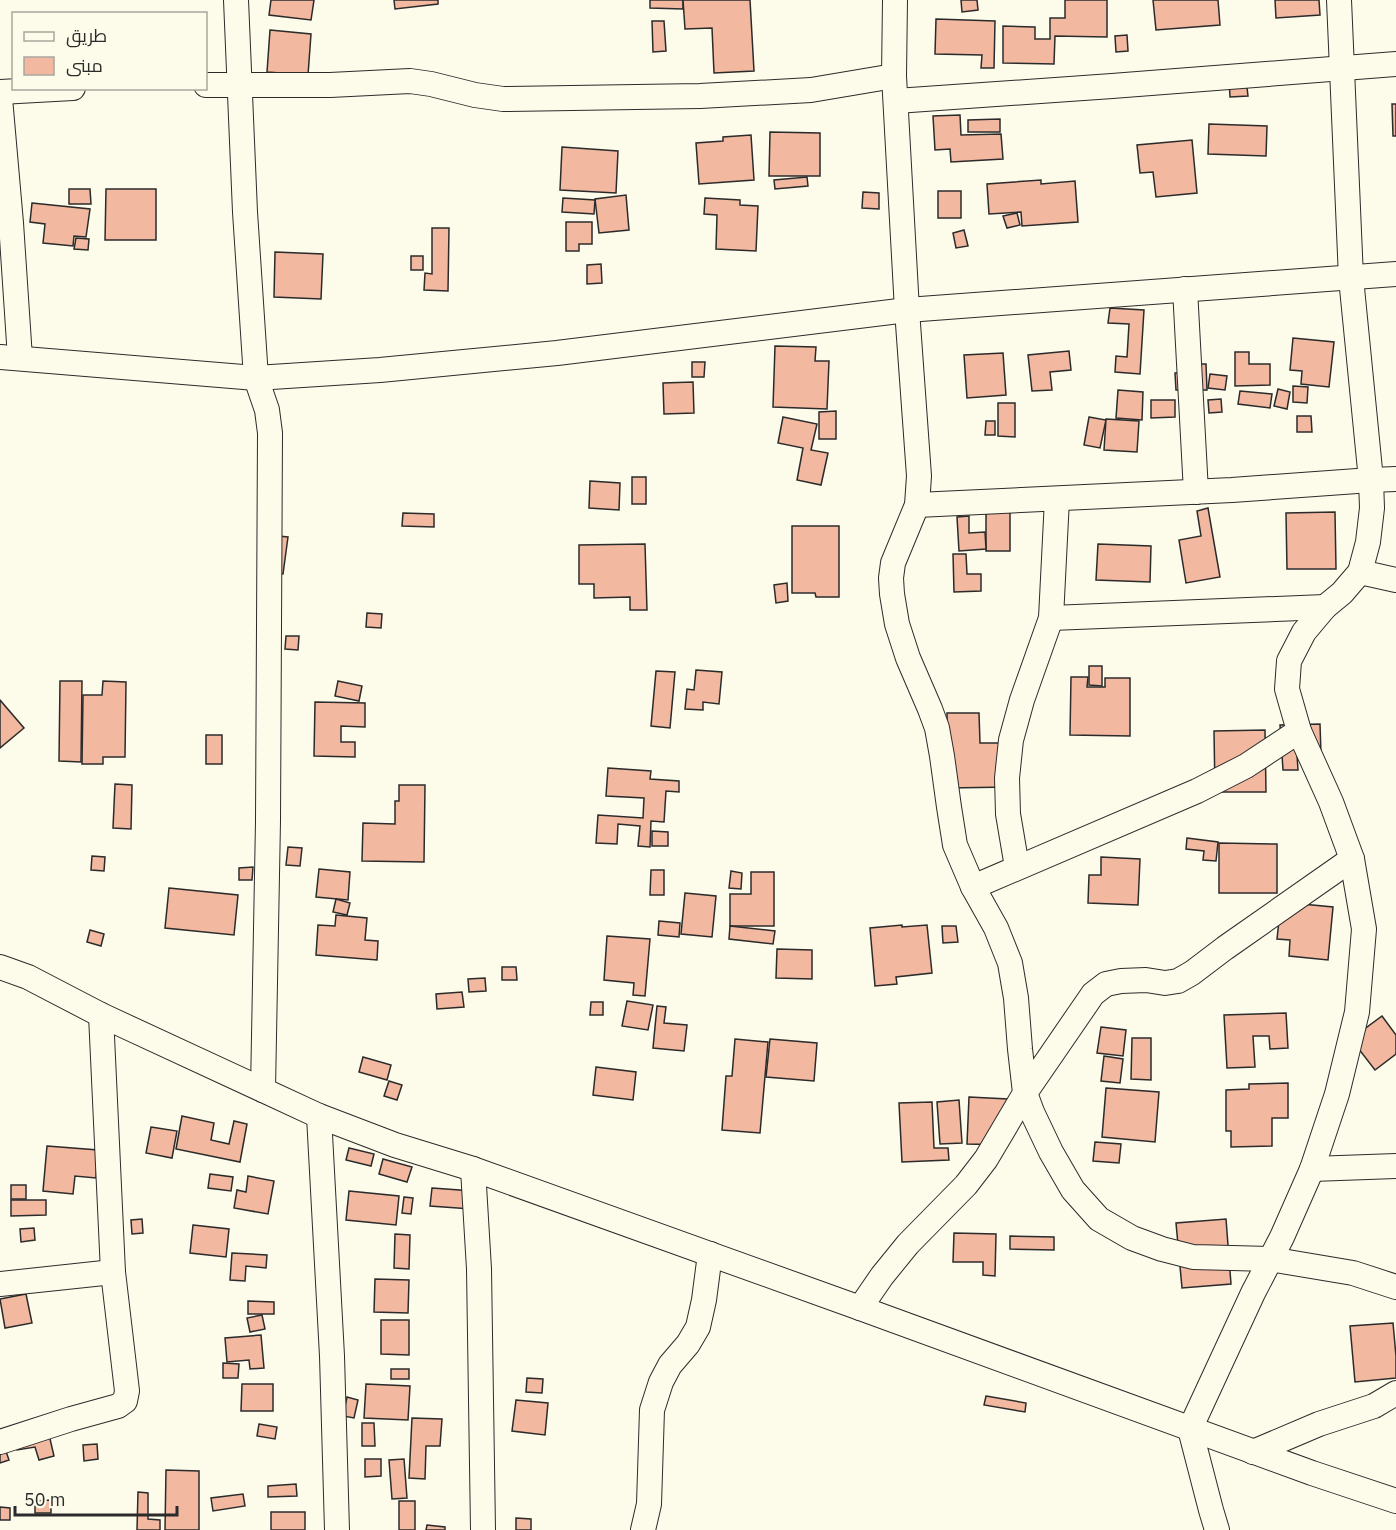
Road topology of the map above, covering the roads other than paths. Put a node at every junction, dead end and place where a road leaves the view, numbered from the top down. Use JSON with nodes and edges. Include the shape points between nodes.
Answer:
{"nodes":[{"id":1,"x":236,"y":0,"type":"edge"},
{"id":2,"x":895,"y":0,"type":"edge"},
{"id":3,"x":1340,"y":0,"type":"edge"},
{"id":4,"x":1396,"y":64,"type":"edge"},
{"id":5,"x":1341,"y":68,"type":"junction"},
{"id":6,"x":894,"y":76,"type":"junction"},
{"id":7,"x":207,"y":85,"type":"edge"},
{"id":8,"x":240,"y":85,"type":"junction"},
{"id":9,"x":36,"y":90,"type":"edge"},
{"id":10,"x":0,"y":92,"type":"edge"},
{"id":11,"x":0,"y":98,"type":"edge"},
{"id":12,"x":896,"y":100,"type":"junction"},
{"id":13,"x":1396,"y":274,"type":"edge"},
{"id":14,"x":1351,"y":278,"type":"junction"},
{"id":15,"x":1185,"y":290,"type":"junction"},
{"id":16,"x":907,"y":310,"type":"junction"},
{"id":17,"x":10,"y":358,"type":"edge"},
{"id":18,"x":256,"y":378,"type":"junction"},
{"id":19,"x":1396,"y":479,"type":"edge"},
{"id":20,"x":1371,"y":480,"type":"junction"},
{"id":21,"x":1196,"y":492,"type":"junction"},
{"id":22,"x":1057,"y":499,"type":"junction"},
{"id":23,"x":917,"y":505,"type":"junction"},
{"id":24,"x":1360,"y":572,"type":"junction"},
{"id":25,"x":1396,"y":580,"type":"edge"},
{"id":26,"x":1325,"y":607,"type":"junction"},
{"id":27,"x":1051,"y":618,"type":"junction"},
{"id":28,"x":1299,"y":731,"type":"junction"},
{"id":29,"x":1352,"y":859,"type":"junction"},
{"id":30,"x":1017,"y":867,"type":"junction"},
{"id":31,"x":973,"y":887,"type":"junction"},
{"id":32,"x":0,"y":967,"type":"edge"},
{"id":33,"x":101,"y":1015,"type":"junction"},
{"id":34,"x":263,"y":1090,"type":"junction"},
{"id":35,"x":1025,"y":1093,"type":"junction"},
{"id":36,"x":319,"y":1116,"type":"junction"},
{"id":37,"x":1396,"y":1166,"type":"edge"},
{"id":38,"x":1312,"y":1168,"type":"junction"},
{"id":39,"x":473,"y":1169,"type":"junction"},
{"id":40,"x":711,"y":1254,"type":"junction"},
{"id":41,"x":1270,"y":1259,"type":"junction"},
{"id":42,"x":113,"y":1272,"type":"junction"},
{"id":43,"x":0,"y":1284,"type":"edge"},
{"id":44,"x":1396,"y":1287,"type":"edge"},
{"id":45,"x":860,"y":1308,"type":"junction"},
{"id":46,"x":1396,"y":1393,"type":"edge"},
{"id":47,"x":1190,"y":1429,"type":"junction"},
{"id":48,"x":0,"y":1442,"type":"edge"},
{"id":49,"x":1253,"y":1452,"type":"junction"},
{"id":50,"x":1396,"y":1501,"type":"edge"},
{"id":51,"x":337,"y":1530,"type":"edge"},
{"id":52,"x":483,"y":1530,"type":"edge"},
{"id":53,"x":643,"y":1530,"type":"edge"},
{"id":54,"x":1217,"y":1530,"type":"edge"}],
"edges":[{"from":1,"to":8,"type":"street"},
{"from":2,"to":6,"type":"street"},
{"from":3,"to":5,"type":"street"},
{"from":4,"to":5,"type":"street"},
{"from":5,"to":12,"type":"street"},
{"from":5,"to":14,"type":"street"},
{"from":6,"to":8,"type":"street","via":[[800,90],[700,96],[502,99],[410,81]]},
{"from":6,"to":12,"type":"street"},
{"from":7,"to":8,"type":"street"},
{"from":8,"to":18,"type":"street"},
{"from":9,"to":10,"type":"street"},
{"from":11,"to":17,"type":"street","via":[[11,223]]},
{"from":12,"to":16,"type":"street"},
{"from":13,"to":14,"type":"street"},
{"from":14,"to":15,"type":"street"},
{"from":14,"to":20,"type":"street"},
{"from":15,"to":16,"type":"street"},
{"from":15,"to":21,"type":"street"},
{"from":16,"to":18,"type":"street","via":[[556,353]]},
{"from":16,"to":23,"type":"street","via":[[919,476]]},
{"from":17,"to":18,"type":"street"},
{"from":18,"to":34,"type":"street","via":[[267,410],[271,469]]},
{"from":19,"to":20,"type":"street"},
{"from":20,"to":21,"type":"street"},
{"from":20,"to":24,"type":"street","via":[[1368,542]]},
{"from":21,"to":22,"type":"street"},
{"from":22,"to":23,"type":"street"},
{"from":22,"to":27,"type":"street"},
{"from":23,"to":31,"type":"street","via":[[893,563],[892,594],[908,658],[937,728],[955,845]]},
{"from":24,"to":25,"type":"street"},
{"from":24,"to":26,"type":"street"},
{"from":26,"to":27,"type":"street"},
{"from":26,"to":28,"type":"street","via":[[1304,633],[1289,661],[1287,689]]},
{"from":27,"to":30,"type":"street","via":[[1011,740],[1008,814]]},
{"from":28,"to":29,"type":"street"},
{"from":28,"to":30,"type":"street","via":[[1246,766],[1197,791]]},
{"from":29,"to":35,"type":"street","via":[[1178,981],[1106,984],[1093,994]]},
{"from":29,"to":38,"type":"street","via":[[1364,929],[1357,1012],[1337,1094]]},
{"from":30,"to":31,"type":"street"},
{"from":31,"to":35,"type":"street","via":[[1010,963]]},
{"from":32,"to":33,"type":"street"},
{"from":33,"to":34,"type":"street"},
{"from":33,"to":42,"type":"street"},
{"from":34,"to":36,"type":"street"},
{"from":35,"to":41,"type":"street","via":[[1073,1190],[1100,1219],[1162,1250],[1193,1257]]},
{"from":35,"to":45,"type":"street","via":[[986,1159],[908,1244]]},
{"from":36,"to":39,"type":"street"},
{"from":36,"to":51,"type":"street"},
{"from":37,"to":38,"type":"street"},
{"from":38,"to":41,"type":"street"},
{"from":39,"to":40,"type":"street"},
{"from":39,"to":52,"type":"street","via":[[479,1269]]},
{"from":40,"to":45,"type":"street"},
{"from":40,"to":53,"type":"street","via":[[699,1327],[670,1365],[652,1410],[650,1504]]},
{"from":41,"to":44,"type":"street","via":[[1353,1273]]},
{"from":41,"to":47,"type":"street"},
{"from":42,"to":43,"type":"street"},
{"from":42,"to":48,"type":"street","via":[[125,1401]]},
{"from":45,"to":47,"type":"street"},
{"from":46,"to":49,"type":"street","via":[[1374,1406]]},
{"from":47,"to":49,"type":"street"},
{"from":47,"to":54,"type":"street"},
{"from":49,"to":50,"type":"street"}]}
